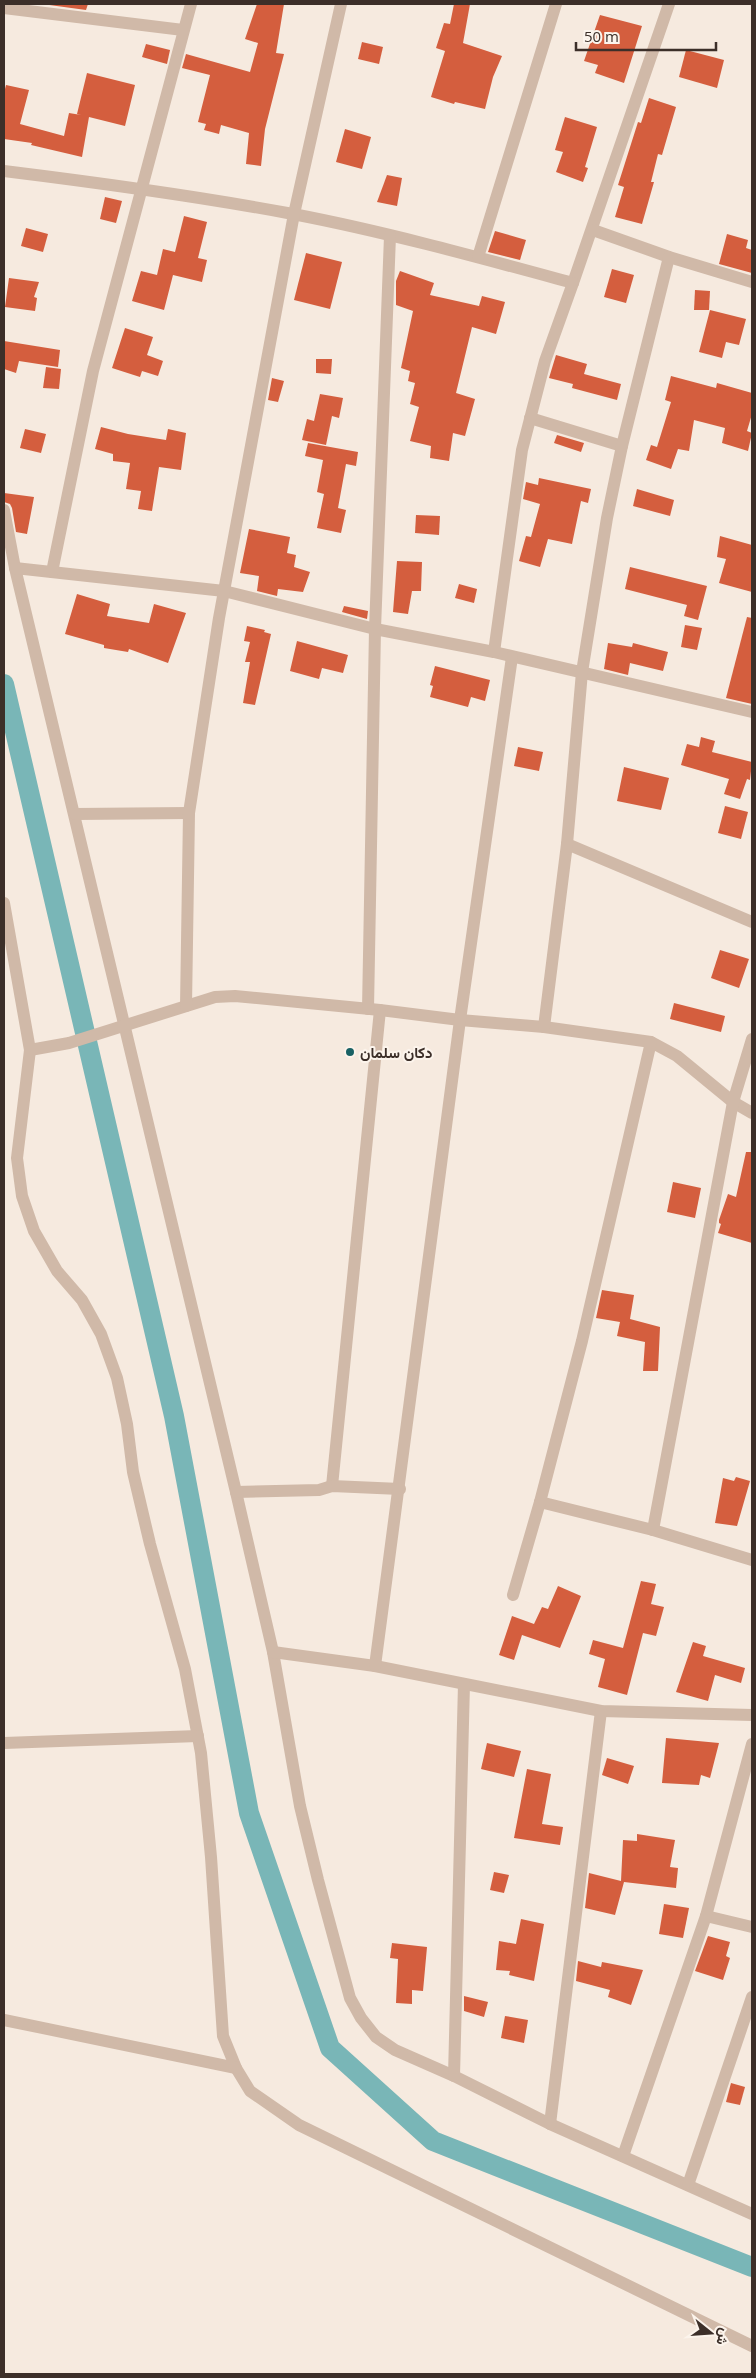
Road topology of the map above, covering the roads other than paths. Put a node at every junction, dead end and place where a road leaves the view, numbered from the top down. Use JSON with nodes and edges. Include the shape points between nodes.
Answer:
{"nodes":[{"id":1,"x":191,"y":4,"type":"edge"},
{"id":2,"x":341,"y":4,"type":"edge"},
{"id":3,"x":556,"y":4,"type":"edge"},
{"id":4,"x":669,"y":4,"type":"edge"},
{"id":5,"x":4,"y":8,"type":"edge"},
{"id":6,"x":38,"y":8,"type":"edge"},
{"id":7,"x":183,"y":30,"type":"junction"},
{"id":8,"x":4,"y":171,"type":"edge"},
{"id":9,"x":140,"y":188,"type":"junction"},
{"id":10,"x":294,"y":214,"type":"junction"},
{"id":11,"x":593,"y":230,"type":"junction"},
{"id":12,"x":390,"y":236,"type":"junction"},
{"id":13,"x":478,"y":257,"type":"junction"},
{"id":14,"x":669,"y":257,"type":"junction"},
{"id":15,"x":752,"y":282,"type":"edge"},
{"id":16,"x":573,"y":283,"type":"junction"},
{"id":17,"x":530,"y":418,"type":"junction"},
{"id":18,"x":622,"y":446,"type":"junction"},
{"id":19,"x":4,"y":510,"type":"edge"},
{"id":20,"x":15,"y":568,"type":"junction"},
{"id":21,"x":52,"y":572,"type":"junction"},
{"id":22,"x":224,"y":591,"type":"junction"},
{"id":23,"x":375,"y":629,"type":"junction"},
{"id":24,"x":494,"y":652,"type":"junction"},
{"id":25,"x":512,"y":657,"type":"junction"},
{"id":26,"x":582,"y":672,"type":"junction"},
{"id":27,"x":752,"y":712,"type":"edge"},
{"id":28,"x":189,"y":813,"type":"junction"},
{"id":29,"x":75,"y":814,"type":"junction"},
{"id":30,"x":567,"y":844,"type":"junction"},
{"id":31,"x":4,"y":903,"type":"edge"},
{"id":32,"x":752,"y":922,"type":"edge"},
{"id":33,"x":186,"y":1006,"type":"junction"},
{"id":34,"x":374,"y":1009,"type":"junction"},
{"id":35,"x":460,"y":1020,"type":"junction"},
{"id":36,"x":126,"y":1026,"type":"junction"},
{"id":37,"x":544,"y":1027,"type":"junction"},
{"id":38,"x":752,"y":1039,"type":"edge"},
{"id":39,"x":651,"y":1042,"type":"junction"},
{"id":40,"x":30,"y":1050,"type":"junction"},
{"id":41,"x":733,"y":1102,"type":"junction"},
{"id":42,"x":752,"y":1113,"type":"edge"},
{"id":43,"x":332,"y":1486,"type":"junction"},
{"id":44,"x":400,"y":1489,"type":"junction"},
{"id":45,"x":236,"y":1492,"type":"junction"},
{"id":46,"x":540,"y":1502,"type":"junction"},
{"id":47,"x":653,"y":1530,"type":"junction"},
{"id":48,"x":752,"y":1560,"type":"edge"},
{"id":49,"x":513,"y":1595,"type":"dead end"},
{"id":50,"x":273,"y":1652,"type":"junction"},
{"id":51,"x":375,"y":1666,"type":"junction"},
{"id":52,"x":464,"y":1684,"type":"junction"},
{"id":53,"x":601,"y":1711,"type":"junction"},
{"id":54,"x":752,"y":1715,"type":"edge"},
{"id":55,"x":198,"y":1736,"type":"junction"},
{"id":56,"x":4,"y":1743,"type":"edge"},
{"id":57,"x":752,"y":1744,"type":"edge"},
{"id":58,"x":706,"y":1916,"type":"junction"},
{"id":59,"x":752,"y":1927,"type":"edge"},
{"id":60,"x":752,"y":1997,"type":"edge"},
{"id":61,"x":4,"y":2020,"type":"edge"},
{"id":62,"x":236,"y":2068,"type":"junction"},
{"id":63,"x":454,"y":2076,"type":"junction"},
{"id":64,"x":550,"y":2124,"type":"junction"},
{"id":65,"x":623,"y":2156,"type":"junction"},
{"id":66,"x":688,"y":2186,"type":"junction"},
{"id":67,"x":752,"y":2214,"type":"edge"},
{"id":68,"x":752,"y":2346,"type":"edge"}],
"edges":[{"from":1,"to":7,"type":"street"},
{"from":2,"to":10,"type":"street"},
{"from":3,"to":13,"type":"street"},
{"from":4,"to":11,"type":"street"},
{"from":5,"to":6,"type":"street"},
{"from":6,"to":7,"type":"street"},
{"from":7,"to":9,"type":"street"},
{"from":8,"to":9,"type":"street"},
{"from":9,"to":10,"type":"street"},
{"from":9,"to":21,"type":"street","via":[[93,371]]},
{"from":10,"to":12,"type":"street"},
{"from":10,"to":22,"type":"street"},
{"from":11,"to":14,"type":"street"},
{"from":11,"to":16,"type":"street"},
{"from":12,"to":13,"type":"street"},
{"from":12,"to":23,"type":"street"},
{"from":13,"to":16,"type":"street"},
{"from":14,"to":15,"type":"street"},
{"from":14,"to":18,"type":"street"},
{"from":16,"to":17,"type":"street","via":[[545,361]]},
{"from":17,"to":18,"type":"street"},
{"from":17,"to":24,"type":"street","via":[[522,450]]},
{"from":18,"to":26,"type":"street"},
{"from":19,"to":20,"type":"street"},
{"from":20,"to":21,"type":"street"},
{"from":20,"to":29,"type":"street"},
{"from":21,"to":22,"type":"street"},
{"from":22,"to":23,"type":"street"},
{"from":22,"to":28,"type":"street"},
{"from":23,"to":24,"type":"street"},
{"from":23,"to":34,"type":"street"},
{"from":24,"to":25,"type":"street"},
{"from":25,"to":26,"type":"street"},
{"from":25,"to":35,"type":"street"},
{"from":26,"to":27,"type":"street"},
{"from":26,"to":30,"type":"street"},
{"from":28,"to":29,"type":"street"},
{"from":28,"to":33,"type":"street"},
{"from":29,"to":36,"type":"street"},
{"from":30,"to":32,"type":"street"},
{"from":30,"to":37,"type":"street"},
{"from":31,"to":40,"type":"street"},
{"from":33,"to":34,"type":"street","via":[[215,997],[234,996]]},
{"from":33,"to":36,"type":"street"},
{"from":34,"to":35,"type":"street"},
{"from":34,"to":43,"type":"street"},
{"from":35,"to":37,"type":"street"},
{"from":35,"to":44,"type":"street"},
{"from":36,"to":40,"type":"street","via":[[70,1043]]},
{"from":36,"to":45,"type":"street"},
{"from":37,"to":39,"type":"street"},
{"from":38,"to":41,"type":"street"},
{"from":39,"to":41,"type":"street","via":[[695,1068]]},
{"from":39,"to":46,"type":"street","via":[[582,1341]]},
{"from":40,"to":55,"type":"street","via":[[17,1158],[22,1196],[34,1231],[56,1271],[82,1300],[101,1334],[118,1378],[135,1481],[185,1668]]},
{"from":41,"to":42,"type":"street"},
{"from":41,"to":47,"type":"street"},
{"from":43,"to":44,"type":"street"},
{"from":43,"to":45,"type":"street","via":[[319,1490]]},
{"from":44,"to":51,"type":"street"},
{"from":45,"to":50,"type":"street"},
{"from":46,"to":47,"type":"street"},
{"from":46,"to":49,"type":"street"},
{"from":47,"to":48,"type":"street"},
{"from":50,"to":51,"type":"street"},
{"from":50,"to":63,"type":"street","via":[[300,1806],[350,1998],[376,2037],[395,2050]]},
{"from":51,"to":52,"type":"street"},
{"from":52,"to":53,"type":"street"},
{"from":52,"to":63,"type":"street"},
{"from":53,"to":54,"type":"street"},
{"from":53,"to":64,"type":"street"},
{"from":55,"to":56,"type":"street"},
{"from":55,"to":62,"type":"street","via":[[211,1857],[223,2036]]},
{"from":57,"to":58,"type":"street"},
{"from":58,"to":59,"type":"street"},
{"from":58,"to":65,"type":"street"},
{"from":60,"to":66,"type":"street"},
{"from":61,"to":62,"type":"street"},
{"from":62,"to":68,"type":"street","via":[[250,2091],[299,2125]]},
{"from":63,"to":64,"type":"street"},
{"from":64,"to":65,"type":"street"},
{"from":65,"to":66,"type":"street"},
{"from":66,"to":67,"type":"street"}]}
